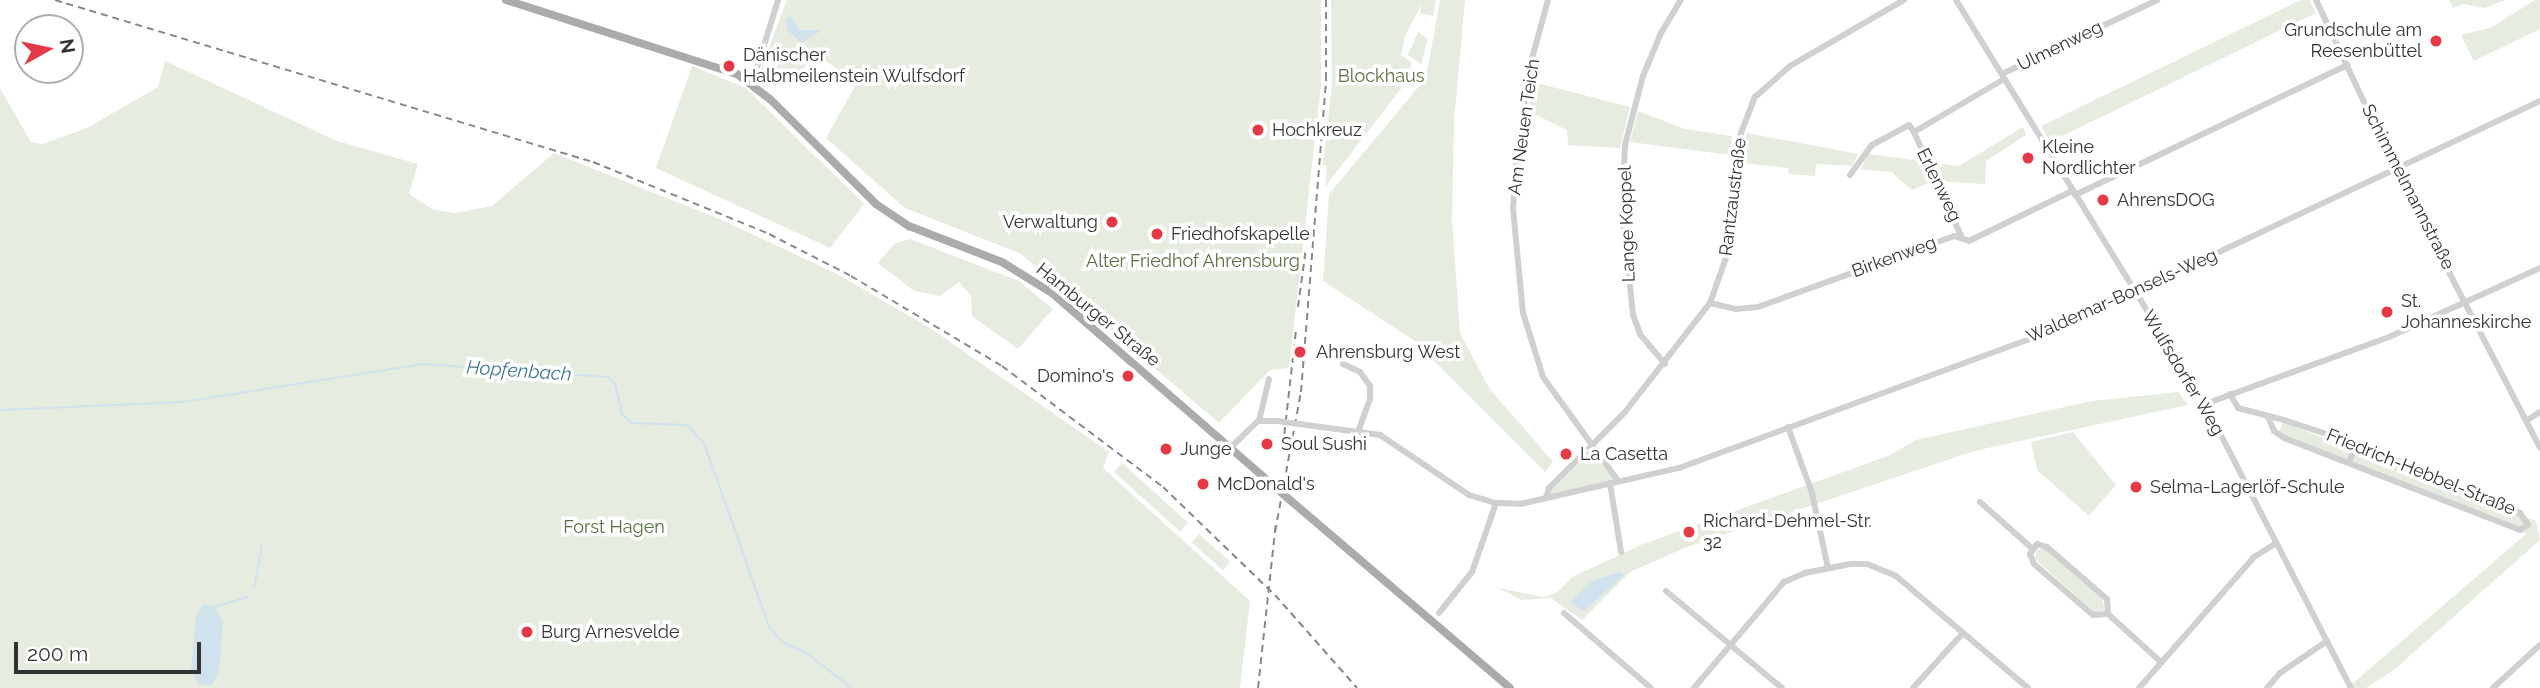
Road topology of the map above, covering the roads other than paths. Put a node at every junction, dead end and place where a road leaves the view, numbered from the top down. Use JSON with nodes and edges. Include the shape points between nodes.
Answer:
{"nodes":[{"id":1,"x":509,"y":0,"type":"edge"},
{"id":2,"x":778,"y":0,"type":"edge"},
{"id":3,"x":1548,"y":0,"type":"edge"},
{"id":4,"x":1681,"y":0,"type":"edge"},
{"id":5,"x":1904,"y":0,"type":"edge"},
{"id":6,"x":1956,"y":0,"type":"edge"},
{"id":7,"x":2157,"y":0,"type":"edge"},
{"id":8,"x":2316,"y":0,"type":"edge"},
{"id":9,"x":2348,"y":65,"type":"junction"},
{"id":10,"x":2003,"y":77,"type":"junction"},
{"id":11,"x":748,"y":81,"type":"junction"},
{"id":12,"x":2540,"y":101,"type":"edge"},
{"id":13,"x":1914,"y":132,"type":"junction"},
{"id":14,"x":2395,"y":168,"type":"junction"},
{"id":15,"x":1850,"y":175,"type":"dead end"},
{"id":16,"x":2073,"y":193,"type":"junction"},
{"id":17,"x":1962,"y":238,"type":"junction"},
{"id":18,"x":2540,"y":268,"type":"edge"},
{"id":19,"x":2135,"y":292,"type":"junction"},
{"id":20,"x":1710,"y":303,"type":"junction"},
{"id":21,"x":2467,"y":304,"type":"junction"},
{"id":22,"x":1343,"y":364,"type":"dead end"},
{"id":23,"x":1665,"y":364,"type":"junction"},
{"id":24,"x":1269,"y":379,"type":"dead end"},
{"id":25,"x":2230,"y":394,"type":"junction"},
{"id":26,"x":2205,"y":404,"type":"junction"},
{"id":27,"x":2540,"y":412,"type":"edge"},
{"id":28,"x":1259,"y":421,"type":"junction"},
{"id":29,"x":2270,"y":421,"type":"junction"},
{"id":30,"x":2526,"y":421,"type":"junction"},
{"id":31,"x":1788,"y":426,"type":"junction"},
{"id":32,"x":1359,"y":429,"type":"junction"},
{"id":33,"x":1593,"y":444,"type":"junction"},
{"id":34,"x":2357,"y":444,"type":"junction"},
{"id":35,"x":1230,"y":448,"type":"junction"},
{"id":36,"x":2540,"y":448,"type":"edge"},
{"id":37,"x":2349,"y":462,"type":"junction"},
{"id":38,"x":2434,"y":477,"type":"junction"},
{"id":39,"x":1614,"y":482,"type":"junction"},
{"id":40,"x":2429,"y":493,"type":"junction"},
{"id":41,"x":1546,"y":498,"type":"junction"},
{"id":42,"x":1980,"y":502,"type":"dead end"},
{"id":43,"x":1496,"y":503,"type":"junction"},
{"id":44,"x":2276,"y":543,"type":"junction"},
{"id":45,"x":2033,"y":548,"type":"junction"},
{"id":46,"x":1621,"y":552,"type":"dead end"},
{"id":47,"x":1828,"y":568,"type":"junction"},
{"id":48,"x":1666,"y":591,"type":"dead end"},
{"id":49,"x":1439,"y":613,"type":"dead end"},
{"id":50,"x":1564,"y":613,"type":"dead end"},
{"id":51,"x":2108,"y":614,"type":"junction"},
{"id":52,"x":1961,"y":635,"type":"junction"},
{"id":53,"x":2326,"y":641,"type":"junction"},
{"id":54,"x":1730,"y":643,"type":"junction"},
{"id":55,"x":2540,"y":645,"type":"edge"},
{"id":56,"x":2161,"y":662,"type":"junction"},
{"id":57,"x":2498,"y":686,"type":"edge"},
{"id":58,"x":1510,"y":688,"type":"edge"},
{"id":59,"x":1651,"y":688,"type":"edge"},
{"id":60,"x":1694,"y":688,"type":"edge"},
{"id":61,"x":1782,"y":688,"type":"edge"},
{"id":62,"x":1913,"y":688,"type":"edge"},
{"id":63,"x":2028,"y":688,"type":"edge"},
{"id":64,"x":2139,"y":688,"type":"edge"},
{"id":65,"x":2267,"y":688,"type":"edge"},
{"id":66,"x":2351,"y":688,"type":"edge"}],
"edges":[{"from":1,"to":11,"type":"main road","name":"Hamburger Straße","via":[[718,66]]},
{"from":2,"to":11,"type":"street","via":[[758,65]]},
{"from":3,"to":33,"type":"street","name":"Am Neuen Teich","via":[[1530,66],[1517,154],[1516,260],[1523,313],[1543,377]]},
{"from":4,"to":23,"type":"street","name":"Lange Koppel","via":[[1643,76],[1625,145],[1624,248],[1633,315],[1640,334]]},
{"from":5,"to":20,"type":"street","name":"Rantzaustraße","via":[[1790,66],[1755,97],[1741,133],[1727,255]]},
{"from":6,"to":10,"type":"street","name":"Wulfsdorfer Weg"},
{"from":7,"to":10,"type":"street","name":"Ulmenweg"},
{"from":8,"to":9,"type":"street","name":"Schimmelmannstraße"},
{"from":9,"to":14,"type":"street","name":"Schimmelmannstraße"},
{"from":9,"to":16,"type":"street","name":"Birkenweg"},
{"from":10,"to":13,"type":"street","name":"Ulmenweg"},
{"from":10,"to":16,"type":"street","name":"Wulfsdorfer Weg"},
{"from":11,"to":35,"type":"main road","name":"Hamburger Straße","via":[[876,204],[909,226],[1002,262],[1052,293]]},
{"from":12,"to":14,"type":"street","name":"Waldemar-Bonsels-Weg"},
{"from":13,"to":15,"type":"street","name":"Ulmenweg","via":[[1909,125],[1872,145]]},
{"from":13,"to":17,"type":"street","name":"Erlenweg"},
{"from":14,"to":19,"type":"street","name":"Waldemar-Bonsels-Weg"},
{"from":14,"to":21,"type":"street","name":"Schimmelmannstraße"},
{"from":16,"to":17,"type":"street","name":"Birkenweg","via":[[1969,241]]},
{"from":16,"to":19,"type":"street","name":"Wulfsdorfer Weg"},
{"from":17,"to":20,"type":"street","name":"Birkenweg","via":[[1954,236],[1758,306],[1736,309]]},
{"from":18,"to":21,"type":"street"},
{"from":19,"to":26,"type":"street","name":"Wulfsdorfer Weg"},
{"from":19,"to":31,"type":"street","name":"Waldemar-Bonsels-Weg","via":[[2051,331]]},
{"from":20,"to":23,"type":"street","name":"Rantzaustraße"},
{"from":21,"to":25,"type":"street","via":[[2338,357]]},
{"from":21,"to":30,"type":"street","name":"Schimmelmannstraße"},
{"from":22,"to":32,"type":"street","via":[[1360,372],[1370,386]]},
{"from":23,"to":33,"type":"street","name":"Rantzaustraße"},
{"from":24,"to":28,"type":"street"},
{"from":25,"to":26,"type":"street"},
{"from":25,"to":29,"type":"street","name":"Friedrich-Hebbel-Straße","via":[[2238,408]]},
{"from":26,"to":44,"type":"street","name":"Wulfsdorfer Weg"},
{"from":27,"to":30,"type":"street"},
{"from":28,"to":32,"type":"street","name":"Waldemar-Bonsels-Weg","bridge":true},
{"from":28,"to":35,"type":"street"},
{"from":29,"to":34,"type":"street","name":"Friedrich-Hebbel-Straße"},
{"from":29,"to":37,"type":"street","name":"Friedrich-Hebbel-Straße","via":[[2277,435]]},
{"from":30,"to":36,"type":"street","name":"Schimmelmannstraße"},
{"from":31,"to":39,"type":"street","name":"Waldemar-Bonsels-Weg","via":[[1679,468]]},
{"from":31,"to":47,"type":"street","via":[[1812,493]]},
{"from":32,"to":43,"type":"street","name":"Waldemar-Bonsels-Weg","via":[[1397,443],[1469,495]]},
{"from":33,"to":39,"type":"street","name":"Am Neuen Teich"},
{"from":33,"to":41,"type":"street","name":"Rantzaustraße","via":[[1549,488]]},
{"from":34,"to":37,"type":"street"},
{"from":34,"to":38,"type":"street","name":"Friedrich-Hebbel-Straße"},
{"from":35,"to":58,"type":"main road","name":"Hamburger Straße","bridge":true},
{"from":37,"to":40,"type":"street","name":"Friedrich-Hebbel-Straße"},
{"from":38,"to":40,"type":"street"},
{"from":38,"to":40,"type":"street","name":"Friedrich-Hebbel-Straße","via":[[2520,513],[2528,525],[2520,530]]},
{"from":39,"to":41,"type":"street","name":"Waldemar-Bonsels-Weg"},
{"from":39,"to":46,"type":"street"},
{"from":41,"to":43,"type":"street","name":"Waldemar-Bonsels-Weg"},
{"from":42,"to":45,"type":"street"},
{"from":43,"to":49,"type":"street","via":[[1472,572]]},
{"from":44,"to":53,"type":"street","name":"Wulfsdorfer Weg"},
{"from":44,"to":56,"type":"street","via":[[2253,557]]},
{"from":45,"to":51,"type":"street","via":[[2047,547],[2107,600]]},
{"from":45,"to":51,"type":"street","via":[[2034,565],[2093,615]]},
{"from":47,"to":52,"type":"street","via":[[1867,564],[1882,569]]},
{"from":47,"to":54,"type":"street","via":[[1784,582]]},
{"from":48,"to":54,"type":"street"},
{"from":50,"to":59,"type":"street"},
{"from":51,"to":56,"type":"street"},
{"from":52,"to":62,"type":"street"},
{"from":52,"to":63,"type":"street"},
{"from":53,"to":65,"type":"street","via":[[2280,673]]},
{"from":53,"to":66,"type":"street","name":"Wulfsdorfer Weg"},
{"from":54,"to":60,"type":"street"},
{"from":54,"to":61,"type":"street"},
{"from":55,"to":57,"type":"street"},
{"from":56,"to":64,"type":"street"}]}
